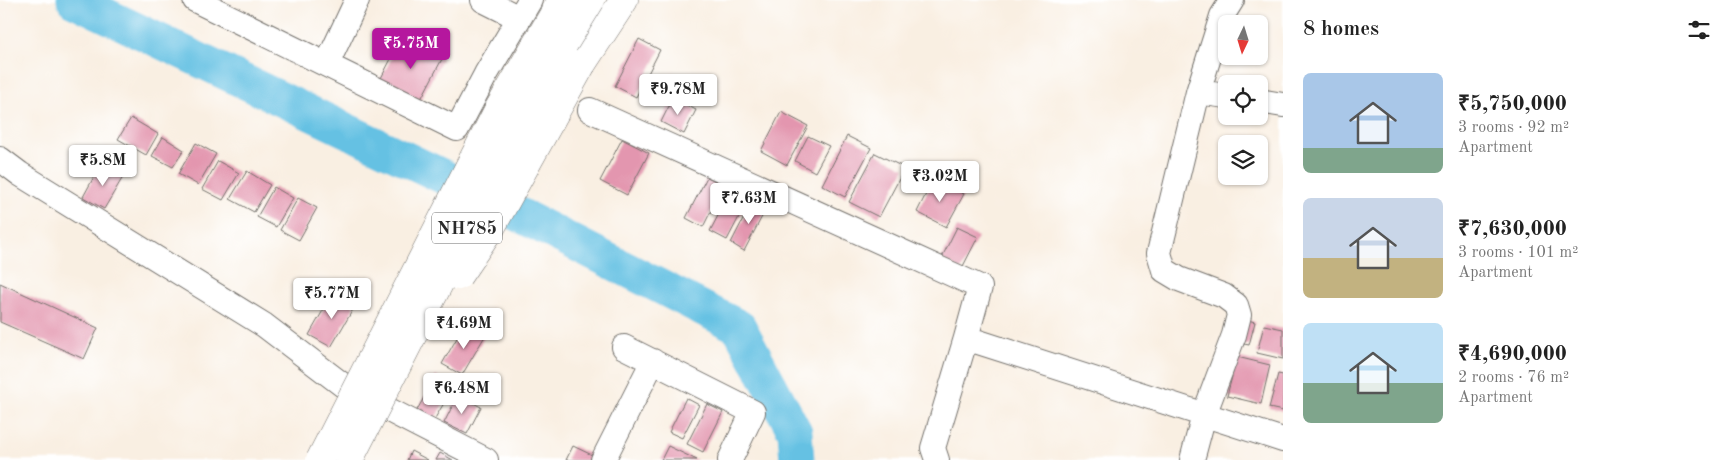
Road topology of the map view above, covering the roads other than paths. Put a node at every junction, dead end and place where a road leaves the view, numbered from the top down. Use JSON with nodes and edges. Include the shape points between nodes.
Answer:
{"nodes":[{"id":1,"x":195,"y":0,"type":"edge"},
{"id":2,"x":358,"y":0,"type":"edge"},
{"id":3,"x":483,"y":0,"type":"edge"},
{"id":4,"x":551,"y":0,"type":"edge"},
{"id":5,"x":562,"y":0,"type":"edge"},
{"id":6,"x":591,"y":0,"type":"edge"},
{"id":7,"x":624,"y":0,"type":"edge"},
{"id":8,"x":1232,"y":0,"type":"edge"},
{"id":9,"x":525,"y":9,"type":"edge"},
{"id":10,"x":539,"y":39,"type":"junction"},
{"id":11,"x":327,"y":64,"type":"junction"},
{"id":12,"x":1198,"y":92,"type":"junction"},
{"id":13,"x":1218,"y":95,"type":"edge"},
{"id":14,"x":1268,"y":102,"type":"edge"},
{"id":15,"x":1283,"y":105,"type":"edge"},
{"id":16,"x":590,"y":110,"type":"dead end"},
{"id":17,"x":0,"y":158,"type":"edge"},
{"id":18,"x":418,"y":324,"type":"junction"},
{"id":19,"x":966,"y":338,"type":"junction"},
{"id":20,"x":624,"y":347,"type":"dead end"},
{"id":21,"x":653,"y":361,"type":"junction"},
{"id":22,"x":1204,"y":415,"type":"junction"},
{"id":23,"x":1283,"y":440,"type":"edge"},
{"id":24,"x":320,"y":460,"type":"edge"},
{"id":25,"x":349,"y":460,"type":"edge"},
{"id":26,"x":486,"y":460,"type":"edge"},
{"id":27,"x":603,"y":460,"type":"edge"},
{"id":28,"x":730,"y":460,"type":"edge"},
{"id":29,"x":937,"y":460,"type":"edge"},
{"id":30,"x":1192,"y":460,"type":"edge"}],
"edges":[{"from":1,"to":11,"type":"street"},
{"from":2,"to":11,"type":"street"},
{"from":3,"to":9,"type":"street"},
{"from":4,"to":10,"type":"highway","bridge":true},
{"from":5,"to":10,"type":"highway","number":"NH785","bridge":true},
{"from":6,"to":18,"type":"highway","number":"NH785","bridge":true,"via":[[548,70]]},
{"from":7,"to":18,"type":"highway","bridge":true,"via":[[582,64],[488,233],[454,283]]},
{"from":8,"to":12,"type":"street","via":[[1222,16]]},
{"from":9,"to":11,"type":"street","via":[[457,129]]},
{"from":10,"to":24,"type":"highway","number":"NH785","bridge":true,"via":[[479,146]]},
{"from":12,"to":13,"type":"street"},
{"from":12,"to":22,"type":"street","via":[[1159,253],[1164,270],[1224,296],[1236,305],[1239,315]]},
{"from":14,"to":15,"type":"street"},
{"from":16,"to":19,"type":"street","via":[[980,287]]},
{"from":17,"to":26,"type":"street","via":[[20,174],[264,325],[348,389]]},
{"from":18,"to":25,"type":"highway","number":"NH785","bridge":true},
{"from":19,"to":22,"type":"street"},
{"from":19,"to":29,"type":"street","via":[[933,448]]},
{"from":20,"to":21,"type":"street"},
{"from":21,"to":27,"type":"street"},
{"from":21,"to":28,"type":"street","via":[[753,412]]},
{"from":22,"to":23,"type":"street"},
{"from":22,"to":30,"type":"street"}]}
